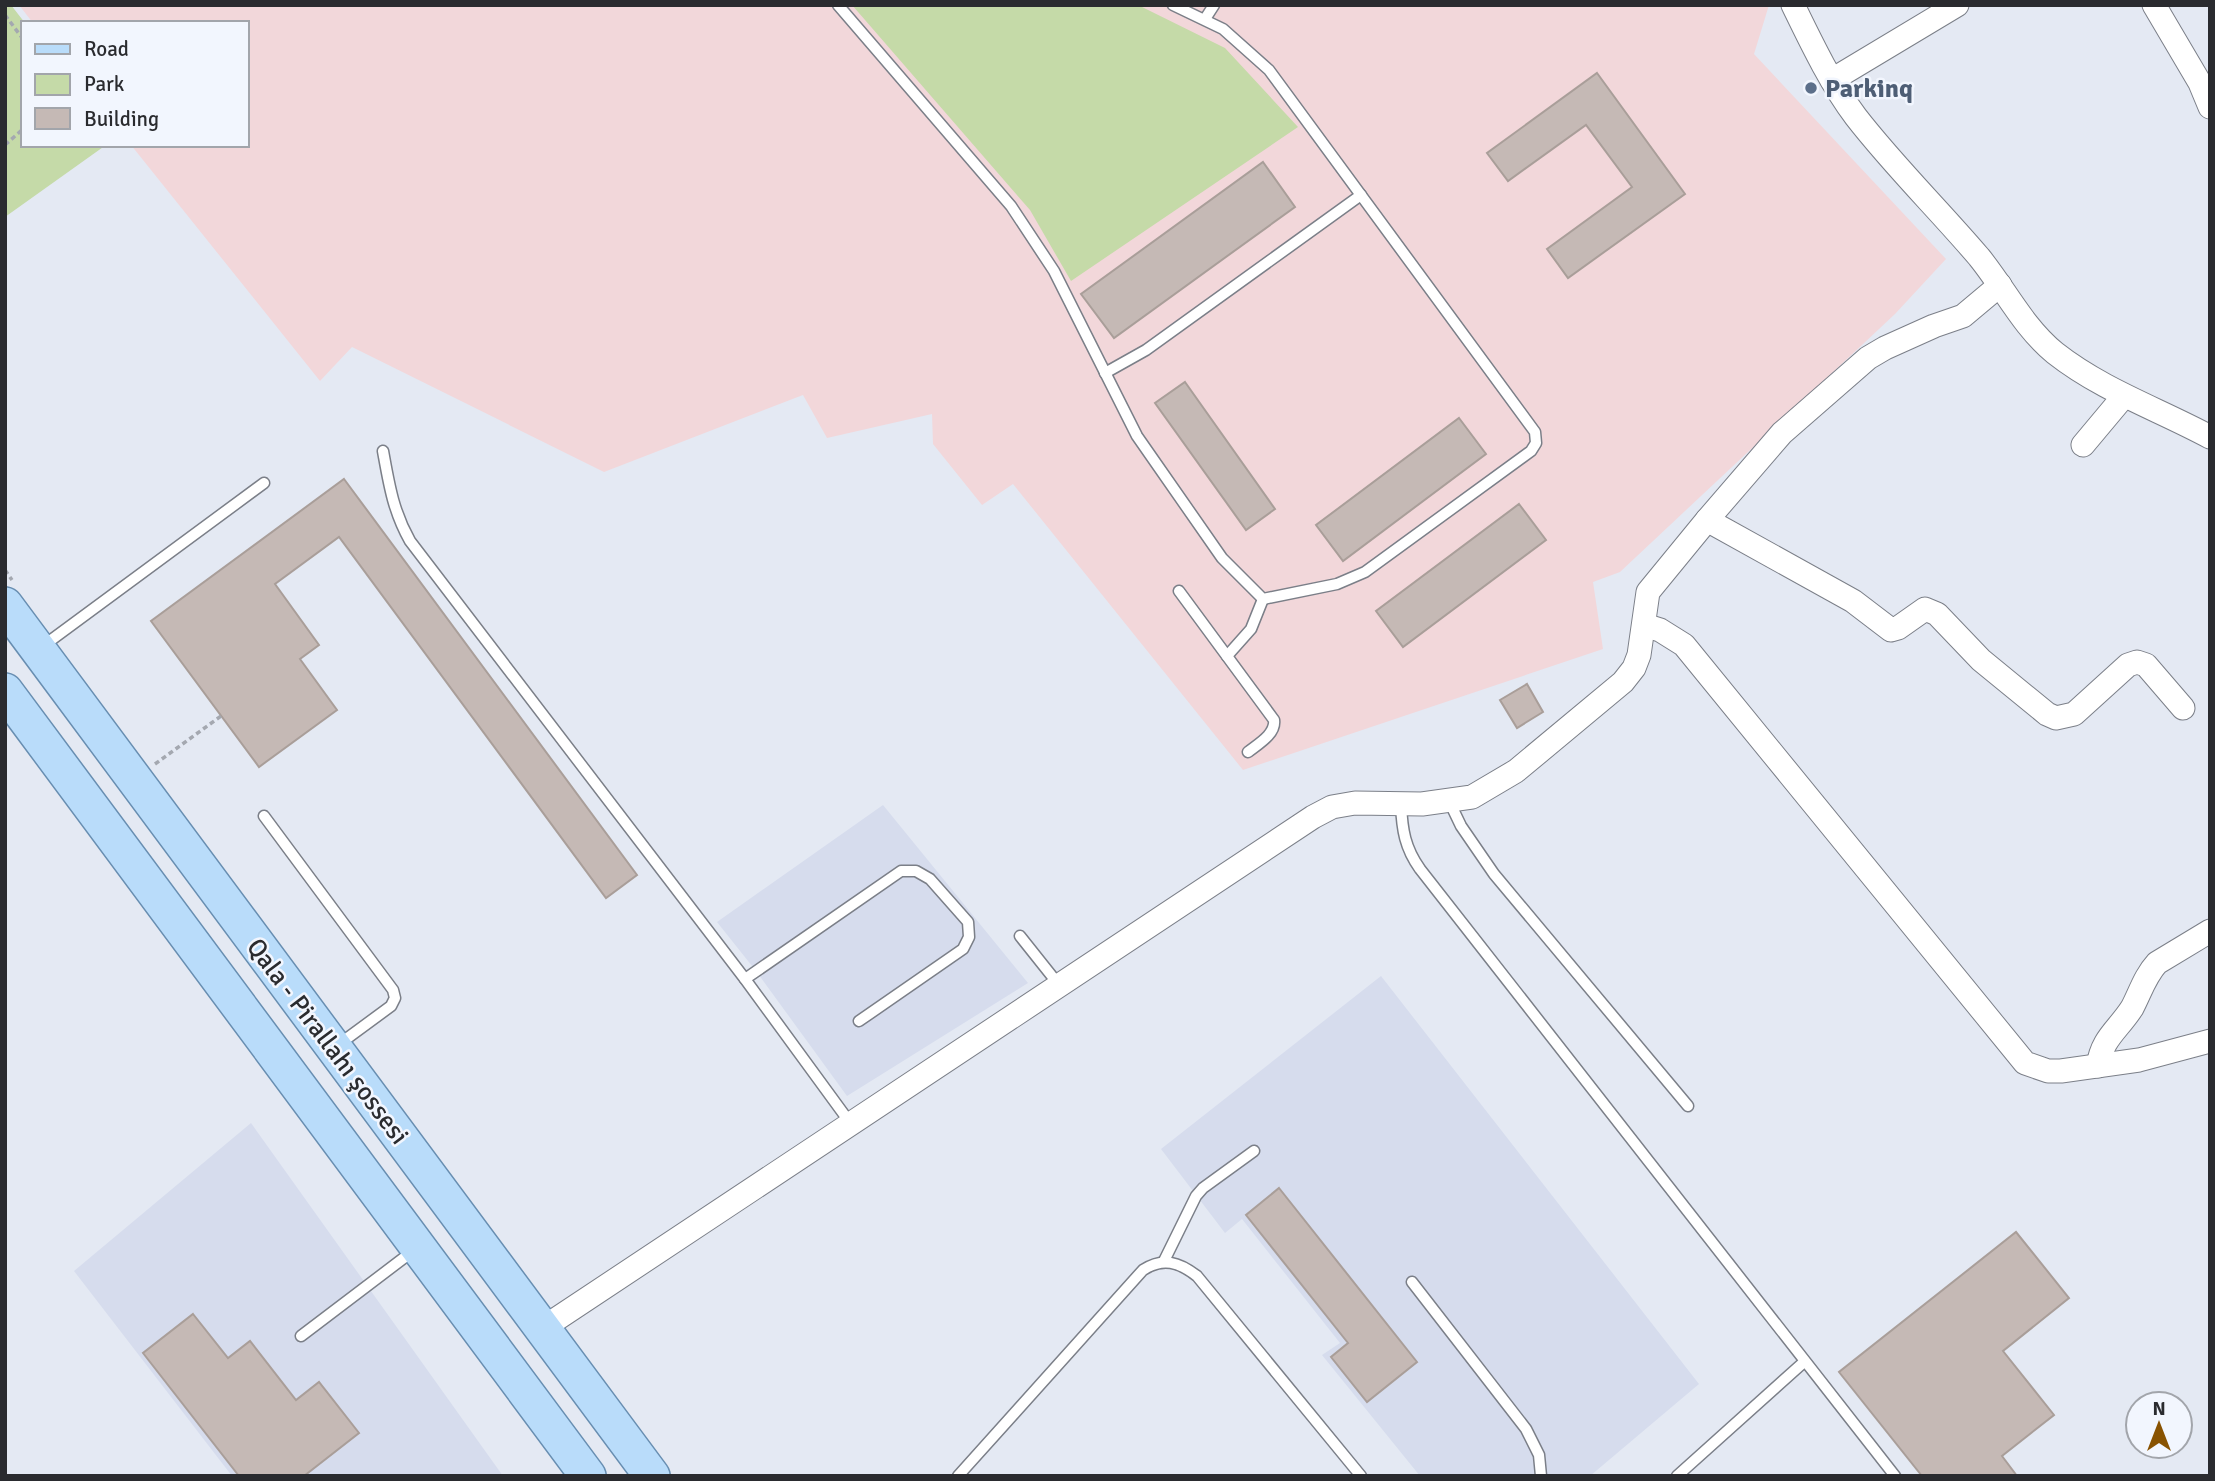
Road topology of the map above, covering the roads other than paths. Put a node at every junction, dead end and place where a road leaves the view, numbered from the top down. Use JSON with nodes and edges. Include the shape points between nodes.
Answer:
{"nodes":[{"id":1,"x":838,"y":5,"type":"edge"},
{"id":2,"x":1173,"y":5,"type":"edge"},
{"id":3,"x":1214,"y":5,"type":"edge"},
{"id":4,"x":1793,"y":5,"type":"edge"},
{"id":5,"x":1957,"y":5,"type":"edge"},
{"id":6,"x":2154,"y":5,"type":"edge"},
{"id":7,"x":1205,"y":19,"type":"junction"},
{"id":8,"x":2205,"y":79,"type":"edge"},
{"id":9,"x":1832,"y":80,"type":"junction"},
{"id":10,"x":2210,"y":107,"type":"edge"},
{"id":11,"x":1362,"y":195,"type":"junction"},
{"id":12,"x":2000,"y":285,"type":"junction"},
{"id":13,"x":1105,"y":373,"type":"junction"},
{"id":14,"x":2124,"y":396,"type":"junction"},
{"id":15,"x":2210,"y":437,"type":"edge"},
{"id":16,"x":2083,"y":445,"type":"dead end"},
{"id":17,"x":383,"y":451,"type":"dead end"},
{"id":18,"x":264,"y":483,"type":"dead end"},
{"id":19,"x":1707,"y":520,"type":"junction"},
{"id":20,"x":1179,"y":591,"type":"dead end"},
{"id":21,"x":1263,"y":599,"type":"junction"},
{"id":22,"x":5,"y":605,"type":"edge"},
{"id":23,"x":1644,"y":625,"type":"junction"},
{"id":24,"x":37,"y":650,"type":"junction"},
{"id":25,"x":1227,"y":656,"type":"junction"},
{"id":26,"x":5,"y":691,"type":"edge"},
{"id":27,"x":2183,"y":708,"type":"dead end"},
{"id":28,"x":1248,"y":752,"type":"dead end"},
{"id":29,"x":1449,"y":802,"type":"junction"},
{"id":30,"x":1401,"y":804,"type":"junction"},
{"id":31,"x":264,"y":816,"type":"dead end"},
{"id":32,"x":2210,"y":931,"type":"edge"},
{"id":33,"x":1020,"y":936,"type":"dead end"},
{"id":34,"x":745,"y":979,"type":"junction"},
{"id":35,"x":1059,"y":985,"type":"junction"},
{"id":36,"x":859,"y":1021,"type":"dead end"},
{"id":37,"x":2210,"y":1041,"type":"edge"},
{"id":38,"x":333,"y":1049,"type":"junction"},
{"id":39,"x":2098,"y":1066,"type":"junction"},
{"id":40,"x":1688,"y":1106,"type":"dead end"},
{"id":41,"x":852,"y":1124,"type":"junction"},
{"id":42,"x":1254,"y":1151,"type":"dead end"},
{"id":43,"x":418,"y":1247,"type":"junction"},
{"id":44,"x":1164,"y":1261,"type":"junction"},
{"id":45,"x":1412,"y":1282,"type":"dead end"},
{"id":46,"x":543,"y":1328,"type":"junction"},
{"id":47,"x":301,"y":1336,"type":"dead end"},
{"id":48,"x":1804,"y":1362,"type":"junction"},
{"id":49,"x":588,"y":1476,"type":"edge"},
{"id":50,"x":652,"y":1476,"type":"edge"},
{"id":51,"x":958,"y":1476,"type":"edge"},
{"id":52,"x":1361,"y":1476,"type":"edge"},
{"id":53,"x":1541,"y":1476,"type":"edge"},
{"id":54,"x":1677,"y":1476,"type":"edge"},
{"id":55,"x":1895,"y":1476,"type":"edge"}],
"edges":[{"from":1,"to":13,"type":"lane","via":[[1011,206],[1054,271]]},
{"from":2,"to":7,"type":"lane"},
{"from":3,"to":7,"type":"lane"},
{"from":4,"to":9,"type":"street"},
{"from":5,"to":9,"type":"street"},
{"from":6,"to":8,"type":"street"},
{"from":7,"to":11,"type":"lane","via":[[1269,70]]},
{"from":8,"to":10,"type":"street"},
{"from":9,"to":12,"type":"street","via":[[1872,136]]},
{"from":11,"to":13,"type":"lane","via":[[1146,350]]},
{"from":11,"to":21,"type":"lane","via":[[1535,432],[1536,443],[1352,579]]},
{"from":12,"to":14,"type":"street","via":[[2050,348]]},
{"from":12,"to":19,"type":"street","via":[[1963,316],[1885,348],[1849,372],[1782,433]]},
{"from":13,"to":21,"type":"lane","via":[[1159,471],[1222,558]]},
{"from":14,"to":15,"type":"street"},
{"from":14,"to":16,"type":"street"},
{"from":17,"to":34,"type":"lane","via":[[398,521],[410,541]]},
{"from":18,"to":24,"type":"lane"},
{"from":19,"to":23,"type":"street","via":[[1648,592]]},
{"from":19,"to":27,"type":"street","via":[[1853,601],[1891,629],[1925,609],[1937,614],[1981,660],[2056,718],[2074,714],[2137,662],[2146,665]]},
{"from":20,"to":25,"type":"lane"},
{"from":21,"to":25,"type":"lane","via":[[1251,629]]},
{"from":22,"to":24,"type":"main road","name":"Qala - Pirallahı şossesi"},
{"from":23,"to":29,"type":"street","via":[[1639,654],[1623,682],[1516,771],[1472,797]]},
{"from":23,"to":39,"type":"street","via":[[1660,629],[1684,645],[2025,1063],[2048,1071]]},
{"from":24,"to":38,"type":"main road","name":"Qala - Pirallahı şossesi"},
{"from":25,"to":28,"type":"lane","via":[[1274,720],[1272,732]]},
{"from":26,"to":43,"type":"main road","name":"Qala - Pirallahı şossesi"},
{"from":29,"to":30,"type":"street"},
{"from":29,"to":40,"type":"lane","via":[[1494,874]]},
{"from":30,"to":35,"type":"street","via":[[1355,803],[1312,817]]},
{"from":30,"to":48,"type":"lane","via":[[1404,839],[1420,869]]},
{"from":31,"to":38,"type":"lane","via":[[393,990],[391,1006]]},
{"from":32,"to":39,"type":"street","via":[[2150,970],[2130,1010],[2100,1050]]},
{"from":33,"to":35,"type":"lane"},
{"from":34,"to":36,"type":"lane","via":[[901,871],[916,871],[930,879],[968,922],[969,937],[963,949]]},
{"from":34,"to":41,"type":"lane"},
{"from":35,"to":41,"type":"street"},
{"from":37,"to":39,"type":"street"},
{"from":38,"to":46,"type":"main road","name":"Qala - Pirallahı şossesi"},
{"from":41,"to":46,"type":"street"},
{"from":42,"to":44,"type":"lane","via":[[1196,1196]]},
{"from":43,"to":47,"type":"lane"},
{"from":43,"to":49,"type":"main road","name":"Qala - Pirallahı şossesi"},
{"from":44,"to":51,"type":"lane","via":[[1143,1270]]},
{"from":44,"to":52,"type":"lane","via":[[1198,1276]]},
{"from":45,"to":53,"type":"lane","via":[[1526,1430],[1539,1455]]},
{"from":46,"to":50,"type":"main road","name":"Qala - Pirallahı şossesi"},
{"from":48,"to":54,"type":"lane"},
{"from":48,"to":55,"type":"lane"}]}
